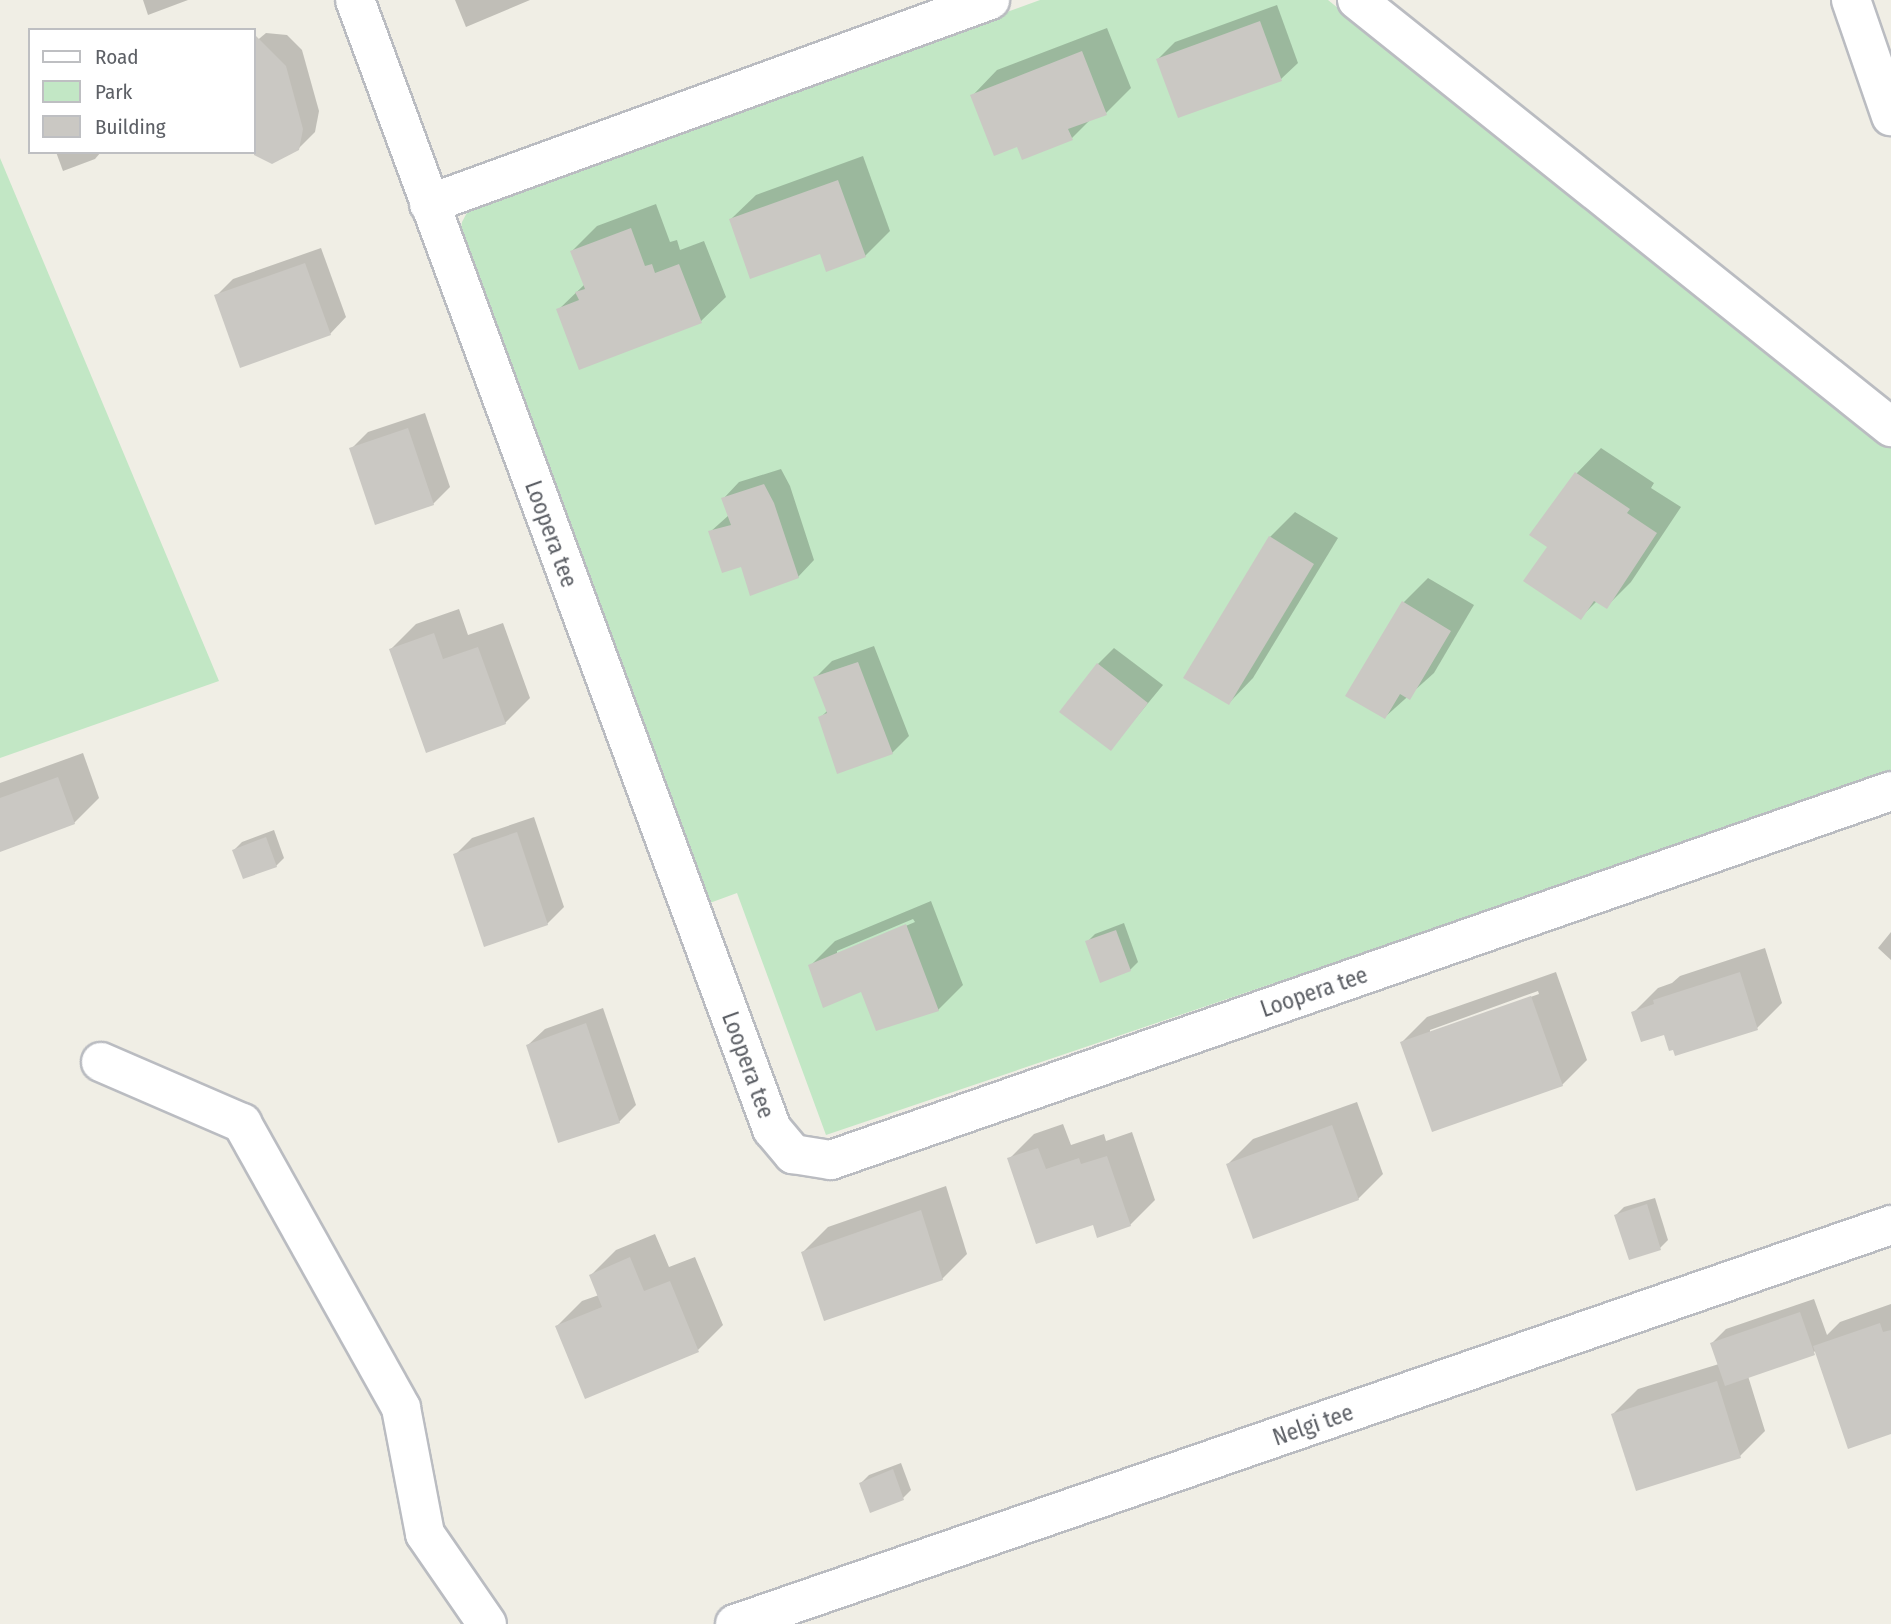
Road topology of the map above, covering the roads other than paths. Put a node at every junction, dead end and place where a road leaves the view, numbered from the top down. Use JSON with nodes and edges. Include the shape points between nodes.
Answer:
{"nodes":[{"id":1,"x":355,"y":0,"type":"edge"},
{"id":2,"x":990,"y":0,"type":"edge"},
{"id":3,"x":1357,"y":0,"type":"edge"},
{"id":4,"x":1851,"y":0,"type":"edge"},
{"id":5,"x":1891,"y":116,"type":"edge"},
{"id":6,"x":429,"y":204,"type":"junction"},
{"id":7,"x":1891,"y":427,"type":"edge"},
{"id":8,"x":1891,"y":791,"type":"edge"},
{"id":9,"x":101,"y":1062,"type":"dead end"},
{"id":10,"x":1891,"y":1225,"type":"edge"},
{"id":11,"x":487,"y":1624,"type":"edge"},
{"id":12,"x":735,"y":1624,"type":"edge"}],
"edges":[{"from":1,"to":6,"type":"street","name":"Loopera tee"},
{"from":2,"to":6,"type":"street"},
{"from":3,"to":7,"type":"street"},
{"from":4,"to":5,"type":"street"},
{"from":6,"to":8,"type":"street","name":"Loopera tee","via":[[772,1129],[793,1154],[831,1160]]},
{"from":9,"to":11,"type":"street","via":[[242,1123],[401,1408],[425,1534]]},
{"from":10,"to":12,"type":"street","name":"Nelgi tee"}]}
